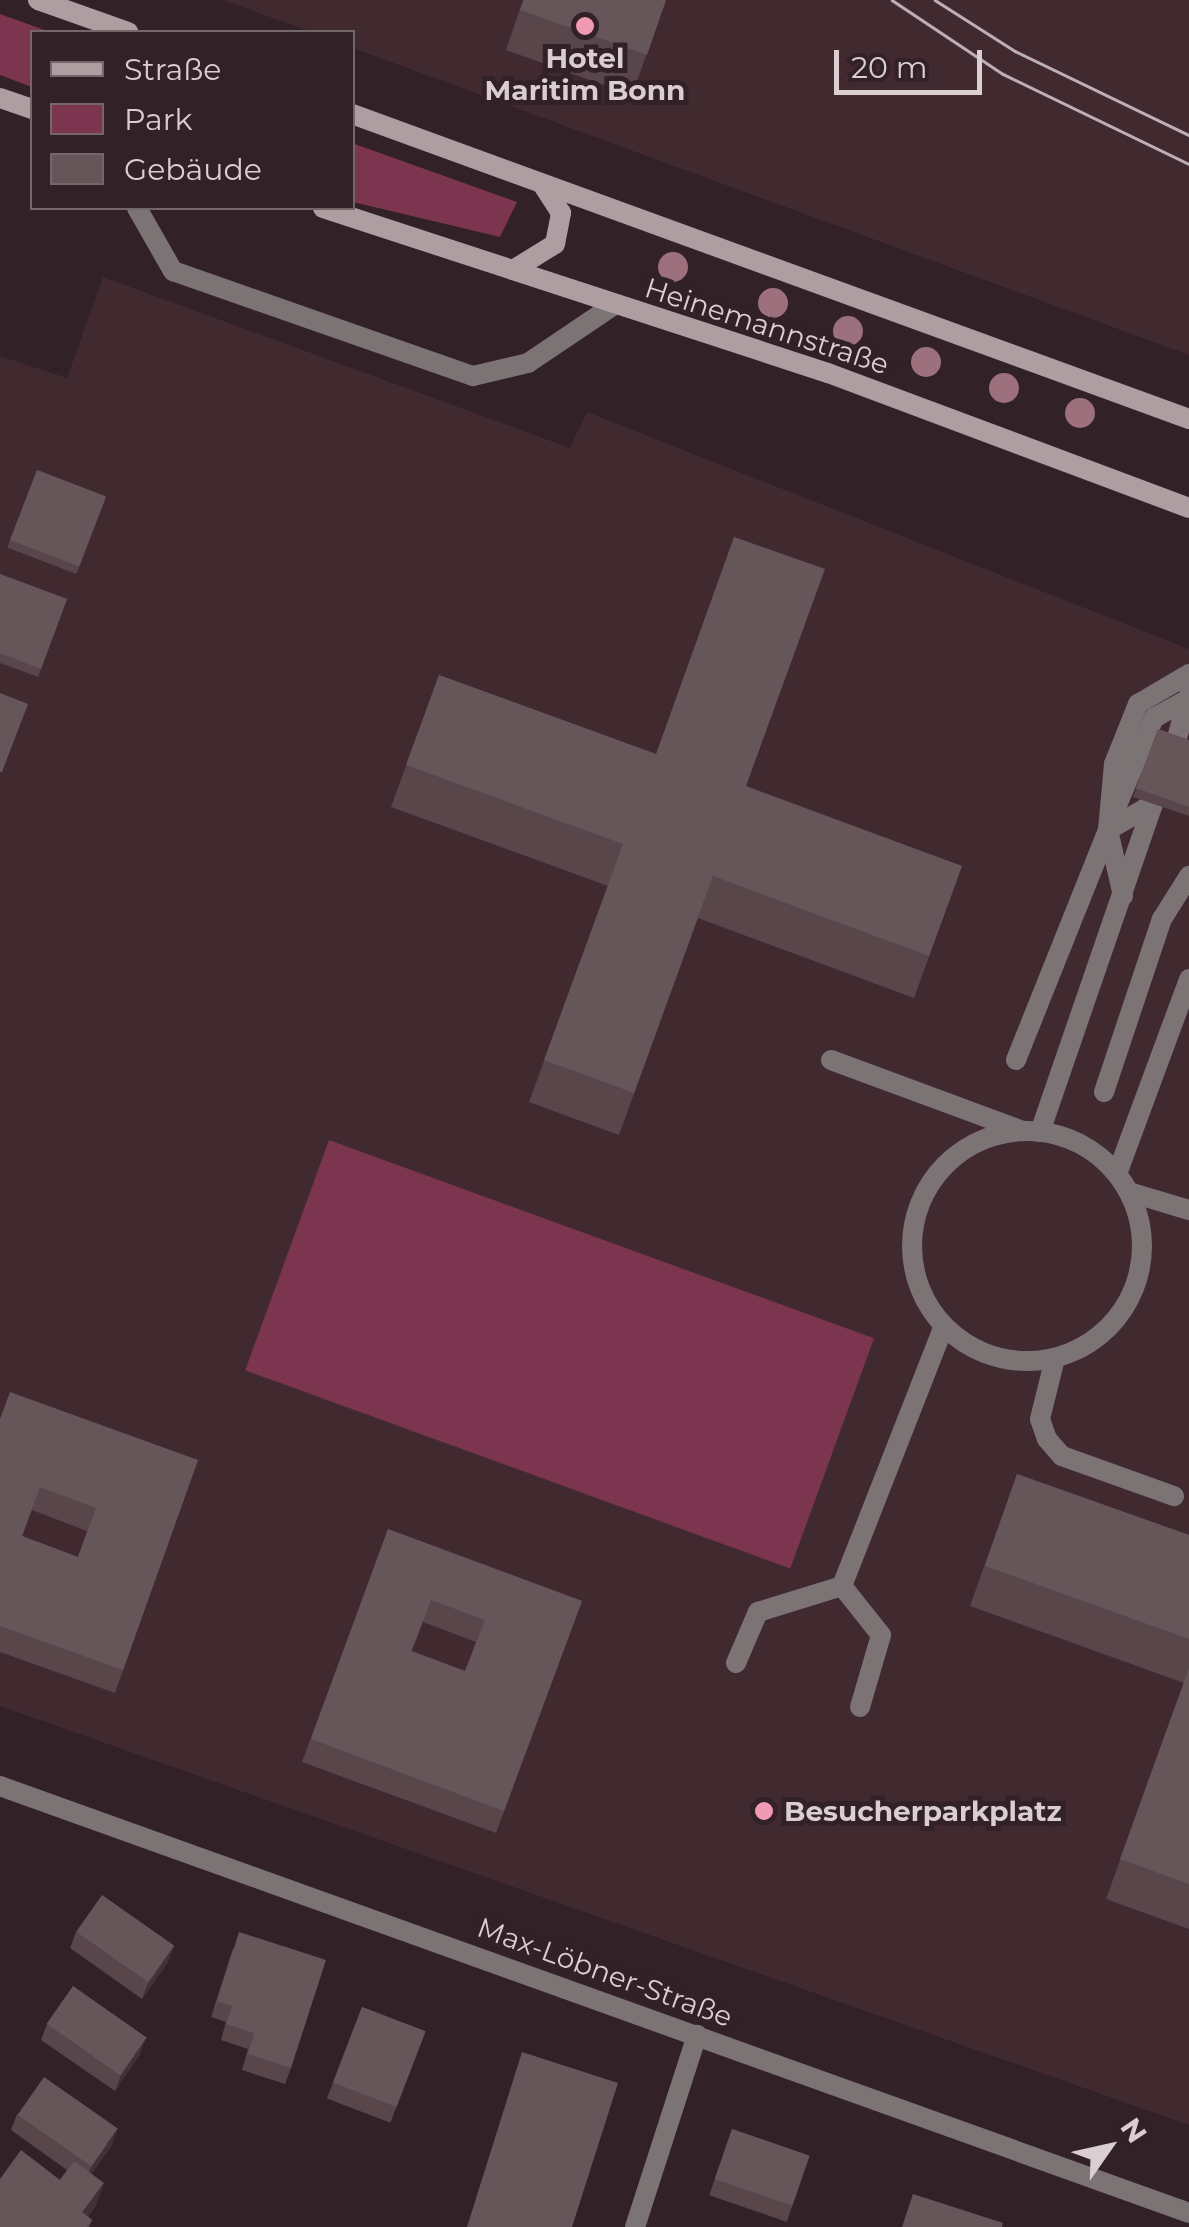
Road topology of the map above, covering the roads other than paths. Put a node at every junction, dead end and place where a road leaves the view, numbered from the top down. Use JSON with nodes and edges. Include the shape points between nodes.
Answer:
{"nodes":[{"id":1,"x":38,"y":0,"type":"edge"},
{"id":2,"x":122,"y":30,"type":"edge"},
{"id":3,"x":0,"y":98,"type":"edge"},
{"id":4,"x":30,"y":109,"type":"edge"},
{"id":5,"x":355,"y":115,"type":"edge"},
{"id":6,"x":541,"y":183,"type":"junction"},
{"id":7,"x":138,"y":210,"type":"edge"},
{"id":8,"x":329,"y":210,"type":"edge"},
{"id":9,"x":513,"y":270,"type":"junction"},
{"id":10,"x":614,"y":305,"type":"junction"},
{"id":11,"x":1189,"y":418,"type":"edge"},
{"id":12,"x":1189,"y":508,"type":"edge"},
{"id":13,"x":1189,"y":674,"type":"edge"},
{"id":14,"x":1188,"y":697,"type":"edge"},
{"id":15,"x":1176,"y":745,"type":"edge"},
{"id":16,"x":1108,"y":830,"type":"junction"},
{"id":17,"x":1189,"y":876,"type":"edge"},
{"id":18,"x":1123,"y":897,"type":"junction"},
{"id":19,"x":1189,"y":979,"type":"edge"},
{"id":20,"x":831,"y":1060,"type":"dead end"},
{"id":21,"x":1016,"y":1060,"type":"dead end"},
{"id":22,"x":1104,"y":1092,"type":"dead end"},
{"id":23,"x":1032,"y":1132,"type":"junction"},
{"id":24,"x":1117,"y":1174,"type":"junction"},
{"id":25,"x":1129,"y":1192,"type":"junction"},
{"id":26,"x":1189,"y":1210,"type":"edge"},
{"id":27,"x":944,"y":1326,"type":"junction"},
{"id":28,"x":1054,"y":1358,"type":"junction"},
{"id":29,"x":1174,"y":1496,"type":"dead end"},
{"id":30,"x":842,"y":1586,"type":"junction"},
{"id":31,"x":736,"y":1663,"type":"dead end"},
{"id":32,"x":860,"y":1707,"type":"dead end"},
{"id":33,"x":0,"y":1786,"type":"edge"},
{"id":34,"x":697,"y":2035,"type":"junction"},
{"id":35,"x":1189,"y":2213,"type":"edge"},
{"id":36,"x":635,"y":2227,"type":"edge"}],
"edges":[{"from":1,"to":2,"type":"main road"},
{"from":3,"to":4,"type":"main road"},
{"from":5,"to":6,"type":"main road","name":"Heinemannstraße"},
{"from":6,"to":9,"type":"main road","via":[[560,213],[555,244]]},
{"from":6,"to":11,"type":"main road","name":"Heinemannstraße"},
{"from":7,"to":10,"type":"street","via":[[173,271],[473,376],[528,363]]},
{"from":8,"to":9,"type":"main road","name":"Heinemannstraße"},
{"from":9,"to":10,"type":"main road","name":"Heinemannstraße"},
{"from":10,"to":12,"type":"main road","name":"Heinemannstraße","via":[[828,373]]},
{"from":13,"to":16,"type":"street","via":[[1138,704],[1114,764]]},
{"from":14,"to":15,"type":"street"},
{"from":14,"to":16,"type":"street","via":[[1154,718]]},
{"from":16,"to":18,"type":"street"},
{"from":16,"to":18,"type":"street","via":[[1154,804]]},
{"from":16,"to":21,"type":"street"},
{"from":17,"to":22,"type":"street","via":[[1162,919]]},
{"from":18,"to":23,"type":"street"},
{"from":19,"to":24,"type":"street"},
{"from":20,"to":23,"type":"street"},
{"from":23,"to":24,"type":"street","via":[[1086,1148]]},
{"from":23,"to":27,"type":"street","via":[[970,1146],[923,1197],[912,1257]]},
{"from":24,"to":25,"type":"street"},
{"from":25,"to":26,"type":"street"},
{"from":25,"to":28,"type":"street","via":[[1140,1228],[1136,1284],[1112,1324]]},
{"from":27,"to":28,"type":"street","via":[[1004,1359]]},
{"from":27,"to":30,"type":"street"},
{"from":28,"to":29,"type":"street","via":[[1040,1419],[1047,1439],[1062,1456]]},
{"from":30,"to":31,"type":"street","via":[[758,1612]]},
{"from":30,"to":32,"type":"street","via":[[881,1636]]},
{"from":33,"to":34,"type":"street","name":"Max-Löbner-Straße"},
{"from":34,"to":35,"type":"street","name":"Max-Löbner-Straße"},
{"from":34,"to":36,"type":"street"}]}
